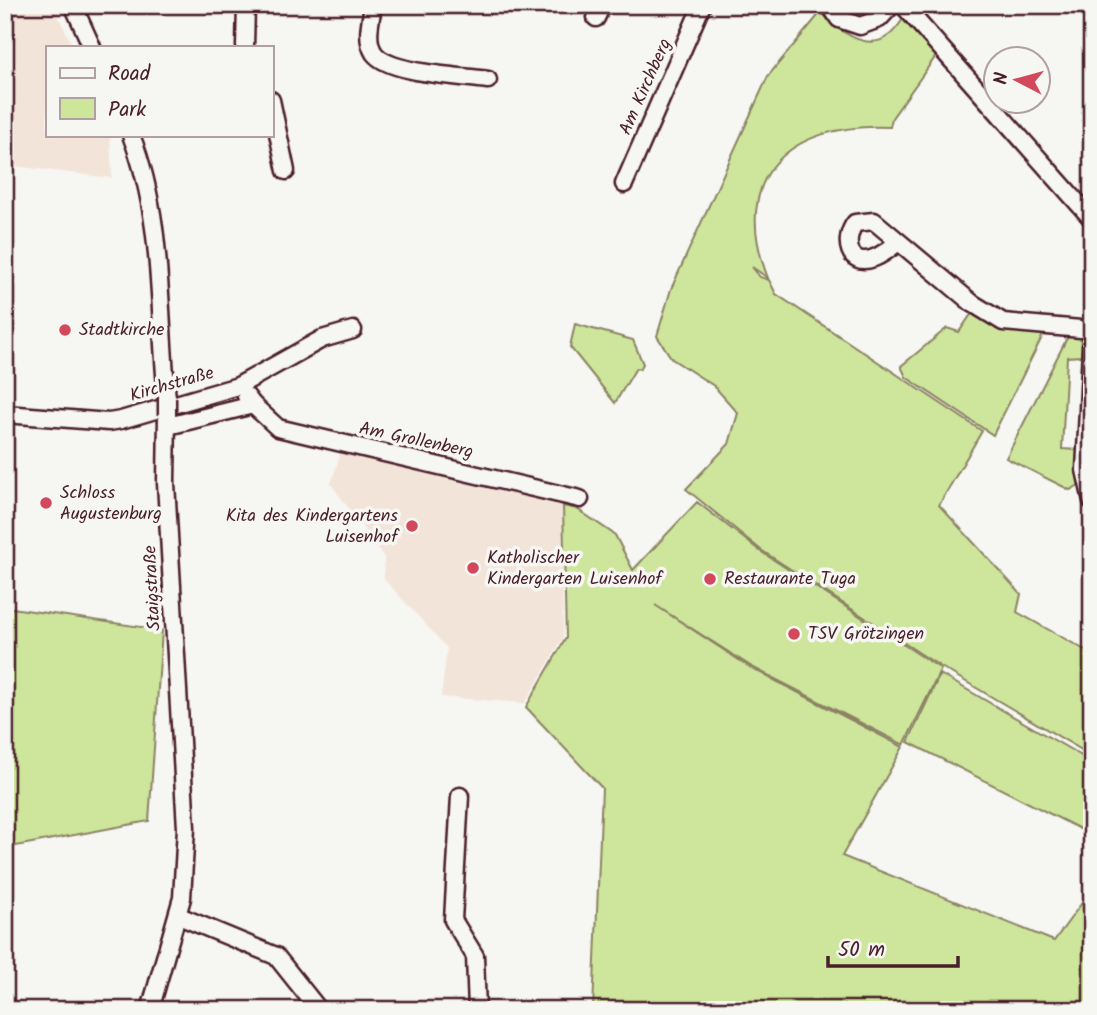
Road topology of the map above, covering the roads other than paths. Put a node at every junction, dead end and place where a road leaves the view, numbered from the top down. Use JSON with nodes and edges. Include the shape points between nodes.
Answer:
{"nodes":[{"id":1,"x":73,"y":5,"type":"edge"},
{"id":2,"x":246,"y":5,"type":"edge"},
{"id":3,"x":373,"y":5,"type":"edge"},
{"id":4,"x":702,"y":5,"type":"edge"},
{"id":5,"x":830,"y":5,"type":"edge"},
{"id":6,"x":892,"y":5,"type":"edge"},
{"id":7,"x":903,"y":5,"type":"edge"},
{"id":8,"x":92,"y":46,"type":"edge"},
{"id":9,"x":245,"y":46,"type":"edge"},
{"id":10,"x":488,"y":80,"type":"dead end"},
{"id":11,"x":273,"y":109,"type":"edge"},
{"id":12,"x":131,"y":136,"type":"edge"},
{"id":13,"x":286,"y":171,"type":"dead end"},
{"id":14,"x":624,"y":184,"type":"dead end"},
{"id":15,"x":1092,"y":219,"type":"edge"},
{"id":16,"x":898,"y":243,"type":"dead end"},
{"id":17,"x":1092,"y":329,"type":"edge"},
{"id":18,"x":353,"y":330,"type":"dead end"},
{"id":19,"x":238,"y":386,"type":"junction"},
{"id":20,"x":253,"y":405,"type":"junction"},
{"id":21,"x":5,"y":414,"type":"edge"},
{"id":22,"x":167,"y":420,"type":"junction"},
{"id":23,"x":580,"y":499,"type":"dead end"},
{"id":24,"x":1092,"y":501,"type":"edge"},
{"id":25,"x":460,"y":796,"type":"dead end"},
{"id":26,"x":179,"y":916,"type":"junction"},
{"id":27,"x":150,"y":1010,"type":"edge"},
{"id":28,"x":318,"y":1010,"type":"edge"},
{"id":29,"x":477,"y":1010,"type":"edge"}],
"edges":[{"from":1,"to":8,"type":"street"},
{"from":2,"to":9,"type":"street"},
{"from":3,"to":10,"type":"street","via":[[369,39],[374,53],[388,64]]},
{"from":4,"to":14,"type":"street","name":"Am Kirchberg"},
{"from":5,"to":6,"type":"street","via":[[839,19],[860,26],[879,19]]},
{"from":7,"to":15,"type":"street"},
{"from":11,"to":13,"type":"street"},
{"from":12,"to":22,"type":"street","name":"Staigstraße","bridge":true,"via":[[149,189],[159,262]]},
{"from":16,"to":17,"type":"street","via":[[1003,322]]},
{"from":17,"to":24,"type":"street","via":[[1085,470]]},
{"from":18,"to":19,"type":"street","via":[[322,339]]},
{"from":19,"to":20,"type":"street","name":"Kirchstraße"},
{"from":19,"to":21,"type":"street","name":"Kirchstraße","via":[[109,422]]},
{"from":20,"to":22,"type":"street","name":"Kirchstraße"},
{"from":20,"to":23,"type":"street","name":"Am Grollenberg","via":[[278,428]]},
{"from":22,"to":26,"type":"street","name":"Staigstraße","via":[[166,483],[186,828]]},
{"from":25,"to":29,"type":"street","via":[[453,920],[475,957]]},
{"from":26,"to":27,"type":"street","name":"Staigstraße"},
{"from":26,"to":28,"type":"street","via":[[276,956]]}]}
